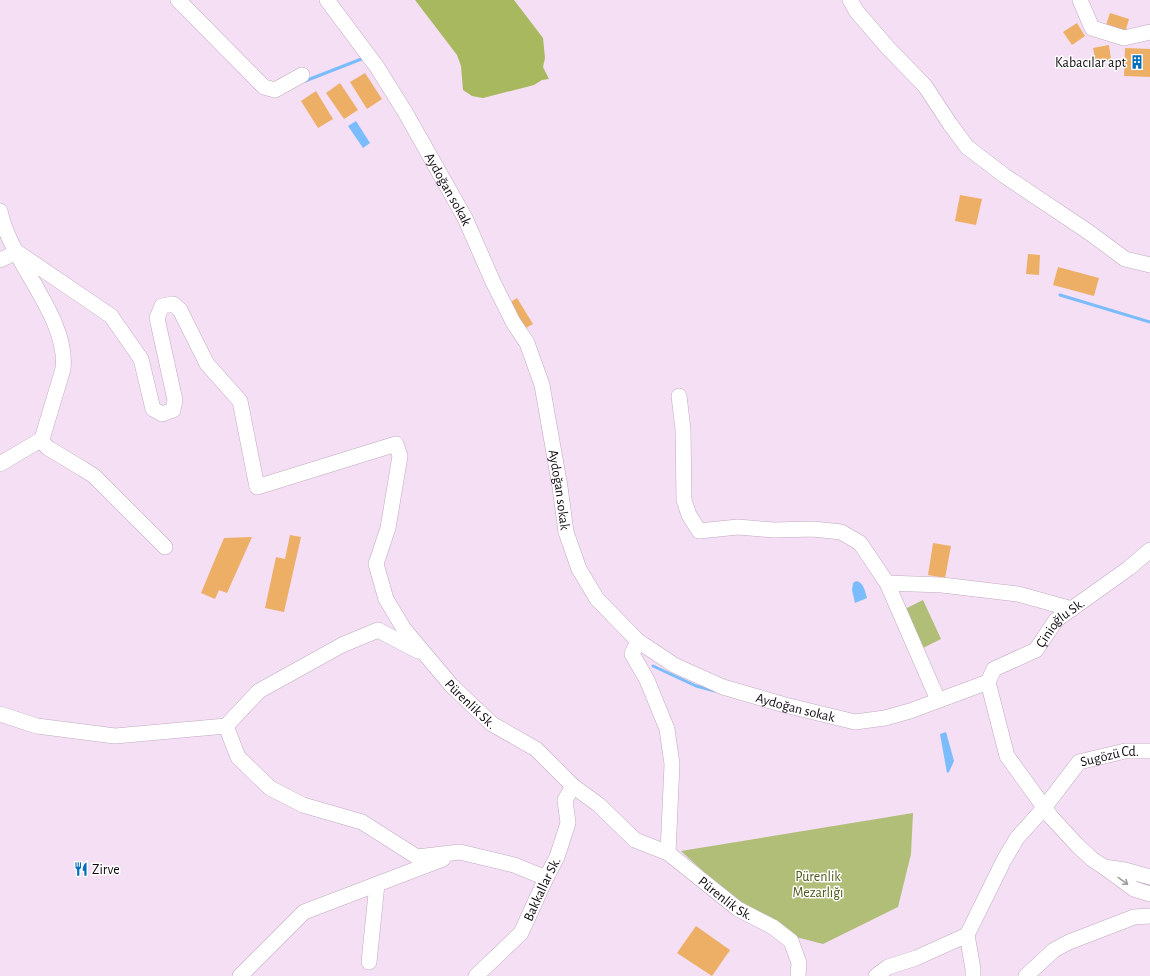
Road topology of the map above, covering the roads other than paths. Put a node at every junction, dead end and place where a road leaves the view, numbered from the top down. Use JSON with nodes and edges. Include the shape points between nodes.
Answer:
{"nodes":[{"id":1,"x":178,"y":0,"type":"edge"},
{"id":2,"x":327,"y":0,"type":"edge"},
{"id":3,"x":850,"y":0,"type":"edge"},
{"id":4,"x":1080,"y":0,"type":"edge"},
{"id":5,"x":1150,"y":32,"type":"edge"},
{"id":6,"x":302,"y":76,"type":"dead end"},
{"id":7,"x":0,"y":211,"type":"edge"},
{"id":8,"x":17,"y":252,"type":"junction"},
{"id":9,"x":0,"y":260,"type":"edge"},
{"id":10,"x":1150,"y":265,"type":"edge"},
{"id":11,"x":679,"y":396,"type":"dead end"},
{"id":12,"x":42,"y":439,"type":"junction"},
{"id":13,"x":0,"y":464,"type":"edge"},
{"id":14,"x":165,"y":547,"type":"dead end"},
{"id":15,"x":1150,"y":550,"type":"edge"},
{"id":16,"x":887,"y":583,"type":"junction"},
{"id":17,"x":1072,"y":608,"type":"junction"},
{"id":18,"x":638,"y":641,"type":"junction"},
{"id":19,"x":426,"y":655,"type":"junction"},
{"id":20,"x":988,"y":682,"type":"junction"},
{"id":21,"x":938,"y":700,"type":"junction"},
{"id":22,"x":0,"y":714,"type":"edge"},
{"id":23,"x":226,"y":726,"type":"junction"},
{"id":24,"x":1150,"y":750,"type":"edge"},
{"id":25,"x":573,"y":786,"type":"junction"},
{"id":26,"x":1044,"y":808,"type":"junction"},
{"id":27,"x":460,"y":852,"type":"junction"},
{"id":28,"x":668,"y":853,"type":"junction"},
{"id":29,"x":1104,"y":867,"type":"junction"},
{"id":30,"x":1149,"y":877,"type":"edge"},
{"id":31,"x":546,"y":878,"type":"junction"},
{"id":32,"x":377,"y":884,"type":"junction"},
{"id":33,"x":1145,"y":905,"type":"edge"},
{"id":34,"x":967,"y":935,"type":"junction"},
{"id":35,"x":369,"y":962,"type":"dead end"},
{"id":36,"x":240,"y":976,"type":"edge"},
{"id":37,"x":476,"y":976,"type":"edge"},
{"id":38,"x":798,"y":976,"type":"edge"},
{"id":39,"x":876,"y":976,"type":"edge"},
{"id":40,"x":973,"y":976,"type":"edge"},
{"id":41,"x":1026,"y":976,"type":"edge"}],
"edges":[{"from":1,"to":6,"type":"street","via":[[264,87],[275,90]]},
{"from":2,"to":18,"type":"street","name":"Aydoğan sokak","via":[[377,67],[405,112],[465,218],[493,282],[513,322],[527,343],[542,385],[566,532],[579,569],[597,599]]},
{"from":3,"to":10,"type":"street","via":[[883,42],[925,86],[967,147],[1125,259]]},
{"from":4,"to":5,"type":"street","via":[[1092,28],[1124,38]]},
{"from":7,"to":8,"type":"street"},
{"from":8,"to":9,"type":"street"},
{"from":8,"to":12,"type":"street","via":[[52,319],[64,358]]},
{"from":8,"to":19,"type":"street","name":"Pürenlik Sk.","via":[[111,316],[141,359],[153,409],[162,414],[173,410],[175,400],[157,318],[162,306],[173,304],[180,310],[207,364],[240,401],[257,487],[396,444],[400,456],[388,528],[376,564],[386,599],[404,629]]},
{"from":11,"to":16,"type":"street","via":[[683,429],[684,500],[689,515],[699,531],[738,527],[840,532],[860,543]]},
{"from":12,"to":13,"type":"street"},
{"from":12,"to":14,"type":"street","via":[[48,448],[94,476]]},
{"from":15,"to":17,"type":"street","name":"Çinioğlu Sk."},
{"from":16,"to":17,"type":"street","via":[[942,585],[1018,594]]},
{"from":16,"to":21,"type":"street"},
{"from":17,"to":20,"type":"street","name":"Çinioğlu Sk.","via":[[1056,620],[1036,650],[994,669]]},
{"from":18,"to":21,"type":"street","name":"Aydoğan sokak","via":[[674,665],[723,687],[855,722],[885,718]]},
{"from":18,"to":28,"type":"street","via":[[632,654],[647,680],[667,729],[672,764]]},
{"from":19,"to":23,"type":"street","via":[[378,630],[342,644],[259,691]]},
{"from":19,"to":25,"type":"street","name":"Pürenlik Sk.","via":[[492,724],[536,749]]},
{"from":20,"to":21,"type":"street","name":"Aydoğan sokak"},
{"from":20,"to":26,"type":"street","via":[[1007,756]]},
{"from":22,"to":23,"type":"street","via":[[37,726],[114,736]]},
{"from":23,"to":27,"type":"street","via":[[238,757],[270,788],[302,805],[362,822],[417,857]]},
{"from":24,"to":26,"type":"street","name":"Sugözü Cd.","via":[[1125,751],[1080,762]]},
{"from":25,"to":28,"type":"street","name":"Pürenlik Sk.","via":[[599,805],[635,840]]},
{"from":25,"to":31,"type":"street","name":"Bakkallar Sk.","via":[[565,800],[568,823],[557,857]]},
{"from":26,"to":29,"type":"street","via":[[1078,846]]},
{"from":26,"to":34,"type":"street","via":[[1017,838]]},
{"from":27,"to":31,"type":"street","via":[[514,865]]},
{"from":27,"to":32,"type":"street"},
{"from":28,"to":38,"type":"street","name":"Pürenlik Sk.","via":[[738,909],[773,927],[791,941],[799,963]]},
{"from":29,"to":30,"type":"street"},
{"from":29,"to":33,"type":"street","one_way":true,"via":[[1134,889]]},
{"from":31,"to":37,"type":"street","name":"Bakkallar Sk.","via":[[521,933]]},
{"from":32,"to":35,"type":"street"},
{"from":32,"to":36,"type":"street","via":[[304,912]]},
{"from":33,"to":41,"type":"street","via":[[1054,950]]},
{"from":34,"to":39,"type":"street","via":[[916,958],[888,966]]},
{"from":34,"to":40,"type":"street"}]}
